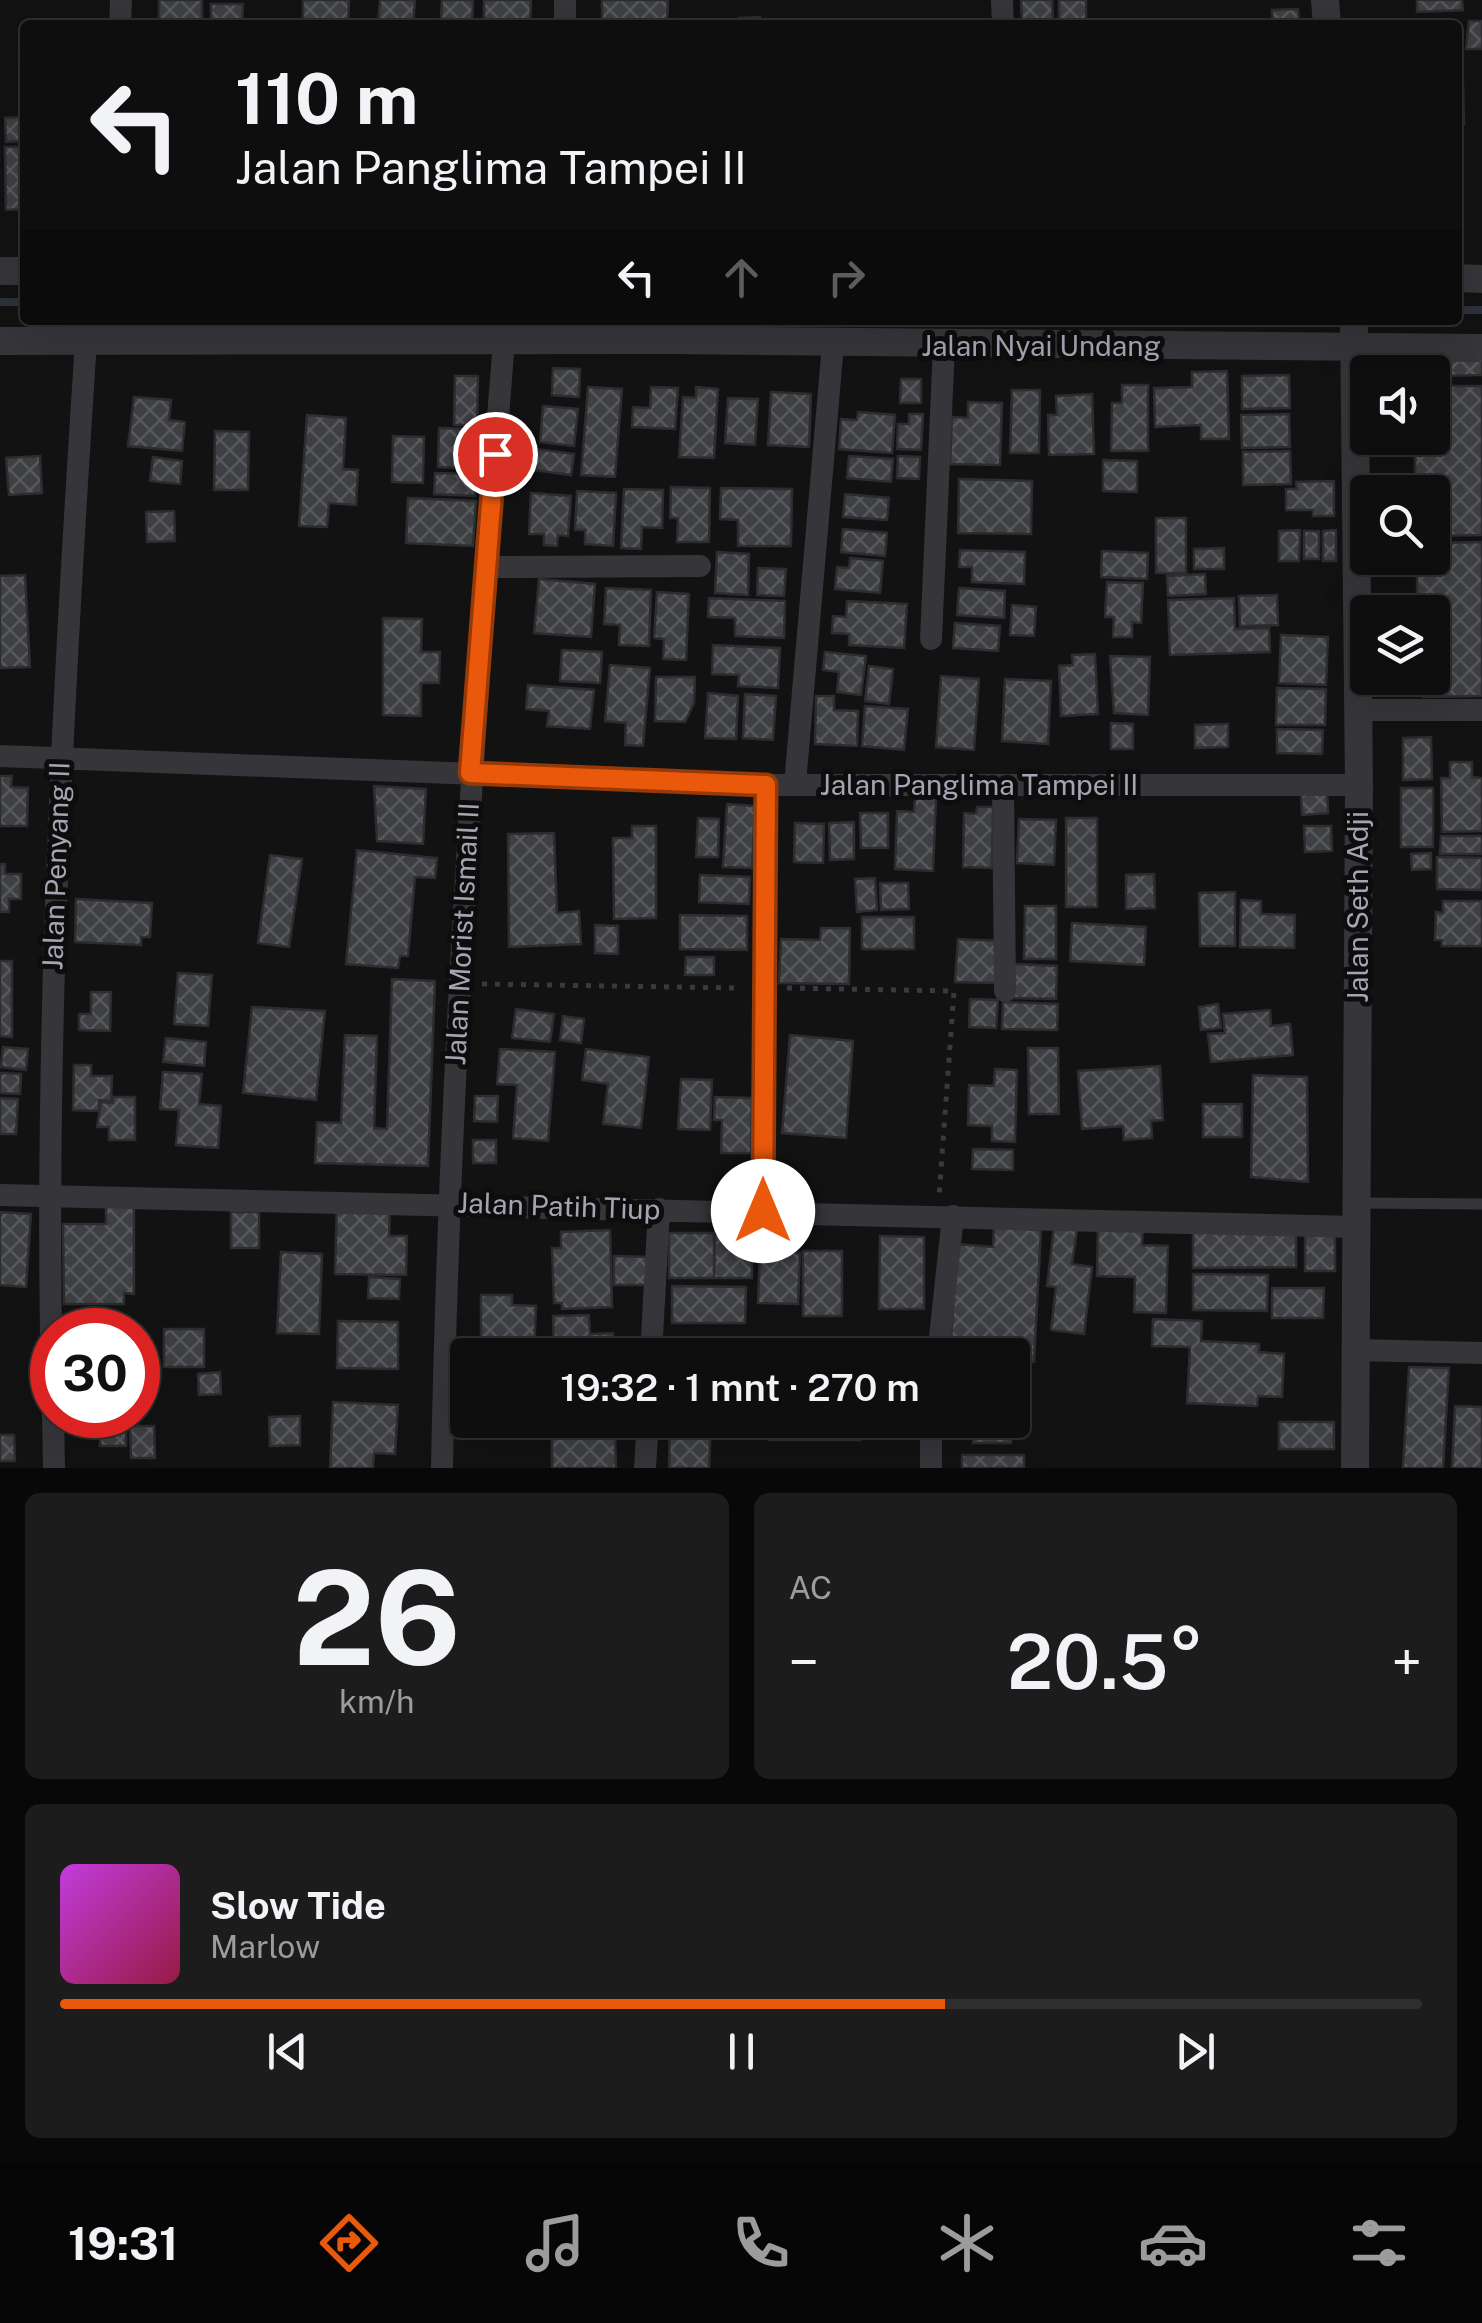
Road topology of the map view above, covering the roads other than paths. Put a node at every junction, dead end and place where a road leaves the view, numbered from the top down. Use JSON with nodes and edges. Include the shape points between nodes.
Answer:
{"nodes":[{"id":1,"x":1354,"y":335,"type":"edge"},
{"id":2,"x":0,"y":341,"type":"edge"},
{"id":3,"x":504,"y":341,"type":"junction"},
{"id":4,"x":86,"y":342,"type":"junction"},
{"id":5,"x":833,"y":344,"type":"junction"},
{"id":6,"x":944,"y":346,"type":"junction"},
{"id":7,"x":1482,"y":348,"type":"edge"},
{"id":8,"x":700,"y":566,"type":"dead end"},
{"id":9,"x":486,"y":567,"type":"junction"},
{"id":10,"x":930,"y":639,"type":"dead end"},
{"id":11,"x":1359,"y":710,"type":"junction"},
{"id":12,"x":1482,"y":710,"type":"edge"},
{"id":13,"x":0,"y":756,"type":"edge"},
{"id":14,"x":58,"y":760,"type":"junction"},
{"id":15,"x":470,"y":773,"type":"junction"},
{"id":16,"x":795,"y":784,"type":"junction"},
{"id":17,"x":766,"y":785,"type":"junction"},
{"id":18,"x":1359,"y":785,"type":"junction"},
{"id":19,"x":1002,"y":786,"type":"junction"},
{"id":20,"x":1005,"y":991,"type":"dead end"},
{"id":21,"x":0,"y":1195,"type":"edge"},
{"id":22,"x":48,"y":1196,"type":"junction"},
{"id":23,"x":447,"y":1203,"type":"junction"},
{"id":24,"x":1482,"y":1204,"type":"edge"},
{"id":25,"x":659,"y":1208,"type":"junction"},
{"id":26,"x":763,"y":1211,"type":"junction"},
{"id":27,"x":1359,"y":1215,"type":"junction"},
{"id":28,"x":953,"y":1216,"type":"junction"},
{"id":29,"x":50,"y":1308,"type":"edge"},
{"id":30,"x":652,"y":1338,"type":"edge"},
{"id":31,"x":940,"y":1338,"type":"edge"},
{"id":32,"x":1357,"y":1350,"type":"junction"},
{"id":33,"x":1482,"y":1353,"type":"edge"},
{"id":34,"x":53,"y":1438,"type":"edge"},
{"id":35,"x":647,"y":1438,"type":"edge"},
{"id":36,"x":932,"y":1438,"type":"edge"},
{"id":37,"x":54,"y":1468,"type":"edge"},
{"id":38,"x":442,"y":1468,"type":"edge"},
{"id":39,"x":645,"y":1468,"type":"edge"},
{"id":40,"x":931,"y":1468,"type":"edge"},
{"id":41,"x":1355,"y":1468,"type":"edge"}],
"edges":[{"from":1,"to":6,"type":"street","name":"Jalan Nyai Undang"},
{"from":1,"to":7,"type":"street","name":"Jalan Nyai Undang"},
{"from":1,"to":11,"type":"street","name":"Jalan Seth Adji"},
{"from":2,"to":4,"type":"street","name":"Jalan Nyai Undang"},
{"from":3,"to":4,"type":"street","name":"Jalan Nyai Undang"},
{"from":3,"to":5,"type":"street","name":"Jalan Nyai Undang"},
{"from":3,"to":9,"type":"street","name":"Jalan Morist Ismail II"},
{"from":4,"to":14,"type":"street","name":"Jalan Penyang II"},
{"from":5,"to":6,"type":"street","name":"Jalan Nyai Undang"},
{"from":5,"to":16,"type":"street"},
{"from":6,"to":10,"type":"street"},
{"from":8,"to":9,"type":"street"},
{"from":9,"to":15,"type":"street","name":"Jalan Morist Ismail II"},
{"from":11,"to":12,"type":"street"},
{"from":11,"to":18,"type":"street","name":"Jalan Seth Adji"},
{"from":13,"to":14,"type":"street","name":"Jalan Panglima Tampei II"},
{"from":14,"to":15,"type":"street","name":"Jalan Panglima Tampei II"},
{"from":14,"to":22,"type":"street","name":"Jalan Penyang II"},
{"from":15,"to":17,"type":"street","name":"Jalan Panglima Tampei II"},
{"from":15,"to":23,"type":"street","name":"Jalan Morist Ismail II"},
{"from":16,"to":17,"type":"street","name":"Jalan Panglima Tampei II"},
{"from":16,"to":19,"type":"street","name":"Jalan Panglima Tampei II"},
{"from":17,"to":26,"type":"street"},
{"from":18,"to":19,"type":"street","name":"Jalan Panglima Tampei II"},
{"from":18,"to":27,"type":"street","name":"Jalan Seth Adji"},
{"from":19,"to":20,"type":"street"},
{"from":21,"to":22,"type":"street","name":"Jalan Patih Tiup"},
{"from":22,"to":23,"type":"street","name":"Jalan Patih Tiup"},
{"from":22,"to":29,"type":"street","name":"Jalan Penyang II"},
{"from":23,"to":25,"type":"street","name":"Jalan Patih Tiup"},
{"from":23,"to":38,"type":"street","name":"Jalan Morist Ismail II"},
{"from":24,"to":27,"type":"lane"},
{"from":25,"to":26,"type":"street","name":"Jalan Patih Tiup"},
{"from":25,"to":30,"type":"street"},
{"from":26,"to":28,"type":"street","name":"Jalan Patih Tiup"},
{"from":27,"to":28,"type":"street","name":"Jalan Patih Tiup"},
{"from":27,"to":32,"type":"street","name":"Jalan Seth Adji"},
{"from":28,"to":31,"type":"street"},
{"from":32,"to":33,"type":"street"},
{"from":32,"to":41,"type":"street","name":"Jalan Seth Adji"},
{"from":34,"to":37,"type":"street"},
{"from":35,"to":39,"type":"street"},
{"from":36,"to":40,"type":"street"}]}
